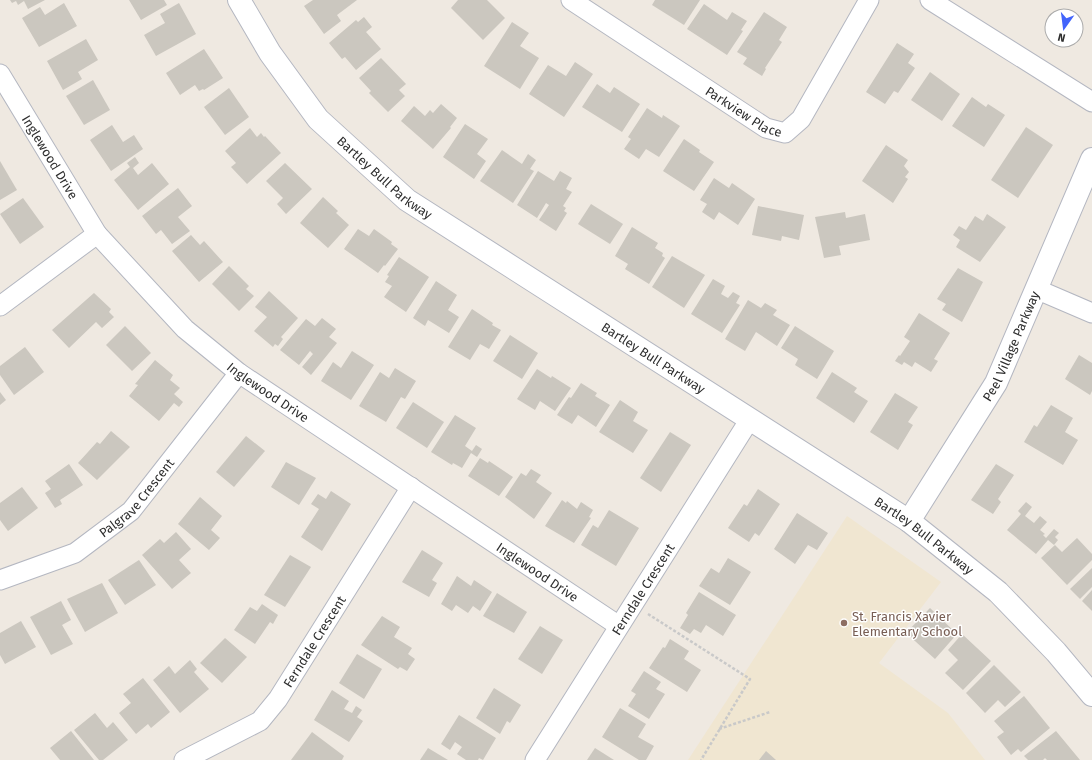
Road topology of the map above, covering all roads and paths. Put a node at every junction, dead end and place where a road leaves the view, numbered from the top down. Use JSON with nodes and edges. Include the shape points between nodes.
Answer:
{"nodes":[{"id":1,"x":239,"y":0,"type":"edge"},
{"id":2,"x":571,"y":0,"type":"edge"},
{"id":3,"x":869,"y":0,"type":"edge"},
{"id":4,"x":930,"y":0,"type":"edge"},
{"id":5,"x":0,"y":74,"type":"edge"},
{"id":6,"x":1092,"y":102,"type":"edge"},
{"id":7,"x":1092,"y":159,"type":"edge"},
{"id":8,"x":97,"y":234,"type":"junction"},
{"id":9,"x":1036,"y":289,"type":"junction"},
{"id":10,"x":0,"y":306,"type":"edge"},
{"id":11,"x":1092,"y":312,"type":"edge"},
{"id":12,"x":239,"y":373,"type":"junction"},
{"id":13,"x":750,"y":419,"type":"junction"},
{"id":14,"x":411,"y":487,"type":"junction"},
{"id":15,"x":909,"y":521,"type":"junction"},
{"id":16,"x":0,"y":580,"type":"edge"},
{"id":17,"x":632,"y":604,"type":"junction"},
{"id":18,"x":619,"y":626,"type":"junction"},
{"id":19,"x":1092,"y":694,"type":"edge"},
{"id":20,"x":770,"y":712,"type":"dead end"},
{"id":21,"x":719,"y":730,"type":"junction"},
{"id":22,"x":184,"y":760,"type":"edge"},
{"id":23,"x":535,"y":760,"type":"edge"},
{"id":24,"x":701,"y":760,"type":"edge"}],
"edges":[{"from":1,"to":13,"type":"street","name":"Bartley Bull Parkway","via":[[270,53],[318,119],[407,200]]},
{"from":2,"to":3,"type":"street","name":"Parkview Place","via":[[766,128],[786,133],[801,119]]},
{"from":4,"to":6,"type":"street"},
{"from":5,"to":8,"type":"street","name":"Inglewood Drive"},
{"from":7,"to":9,"type":"street","name":"Peel Village Parkway"},
{"from":8,"to":10,"type":"street"},
{"from":8,"to":12,"type":"street","name":"Inglewood Drive","via":[[185,329]]},
{"from":9,"to":11,"type":"street"},
{"from":9,"to":15,"type":"street","name":"Peel Village Parkway","via":[[996,383]]},
{"from":12,"to":14,"type":"street","name":"Inglewood Drive"},
{"from":12,"to":16,"type":"street","name":"Palgrave Crescent","via":[[131,511],[75,553]]},
{"from":13,"to":15,"type":"street","name":"Bartley Bull Parkway"},
{"from":13,"to":17,"type":"street","name":"Ferndale Crescent"},
{"from":14,"to":18,"type":"street","name":"Inglewood Drive"},
{"from":14,"to":22,"type":"street","name":"Ferndale Crescent","via":[[278,699],[260,721]]},
{"from":15,"to":19,"type":"street","name":"Bartley Bull Parkway","via":[[998,592]]},
{"from":17,"to":18,"type":"street","name":"Ferndale Crescent"},
{"from":17,"to":21,"type":"path","via":[[750,679]]},
{"from":18,"to":23,"type":"street","name":"Ferndale Crescent"},
{"from":20,"to":21,"type":"path"},
{"from":21,"to":24,"type":"path"}]}
